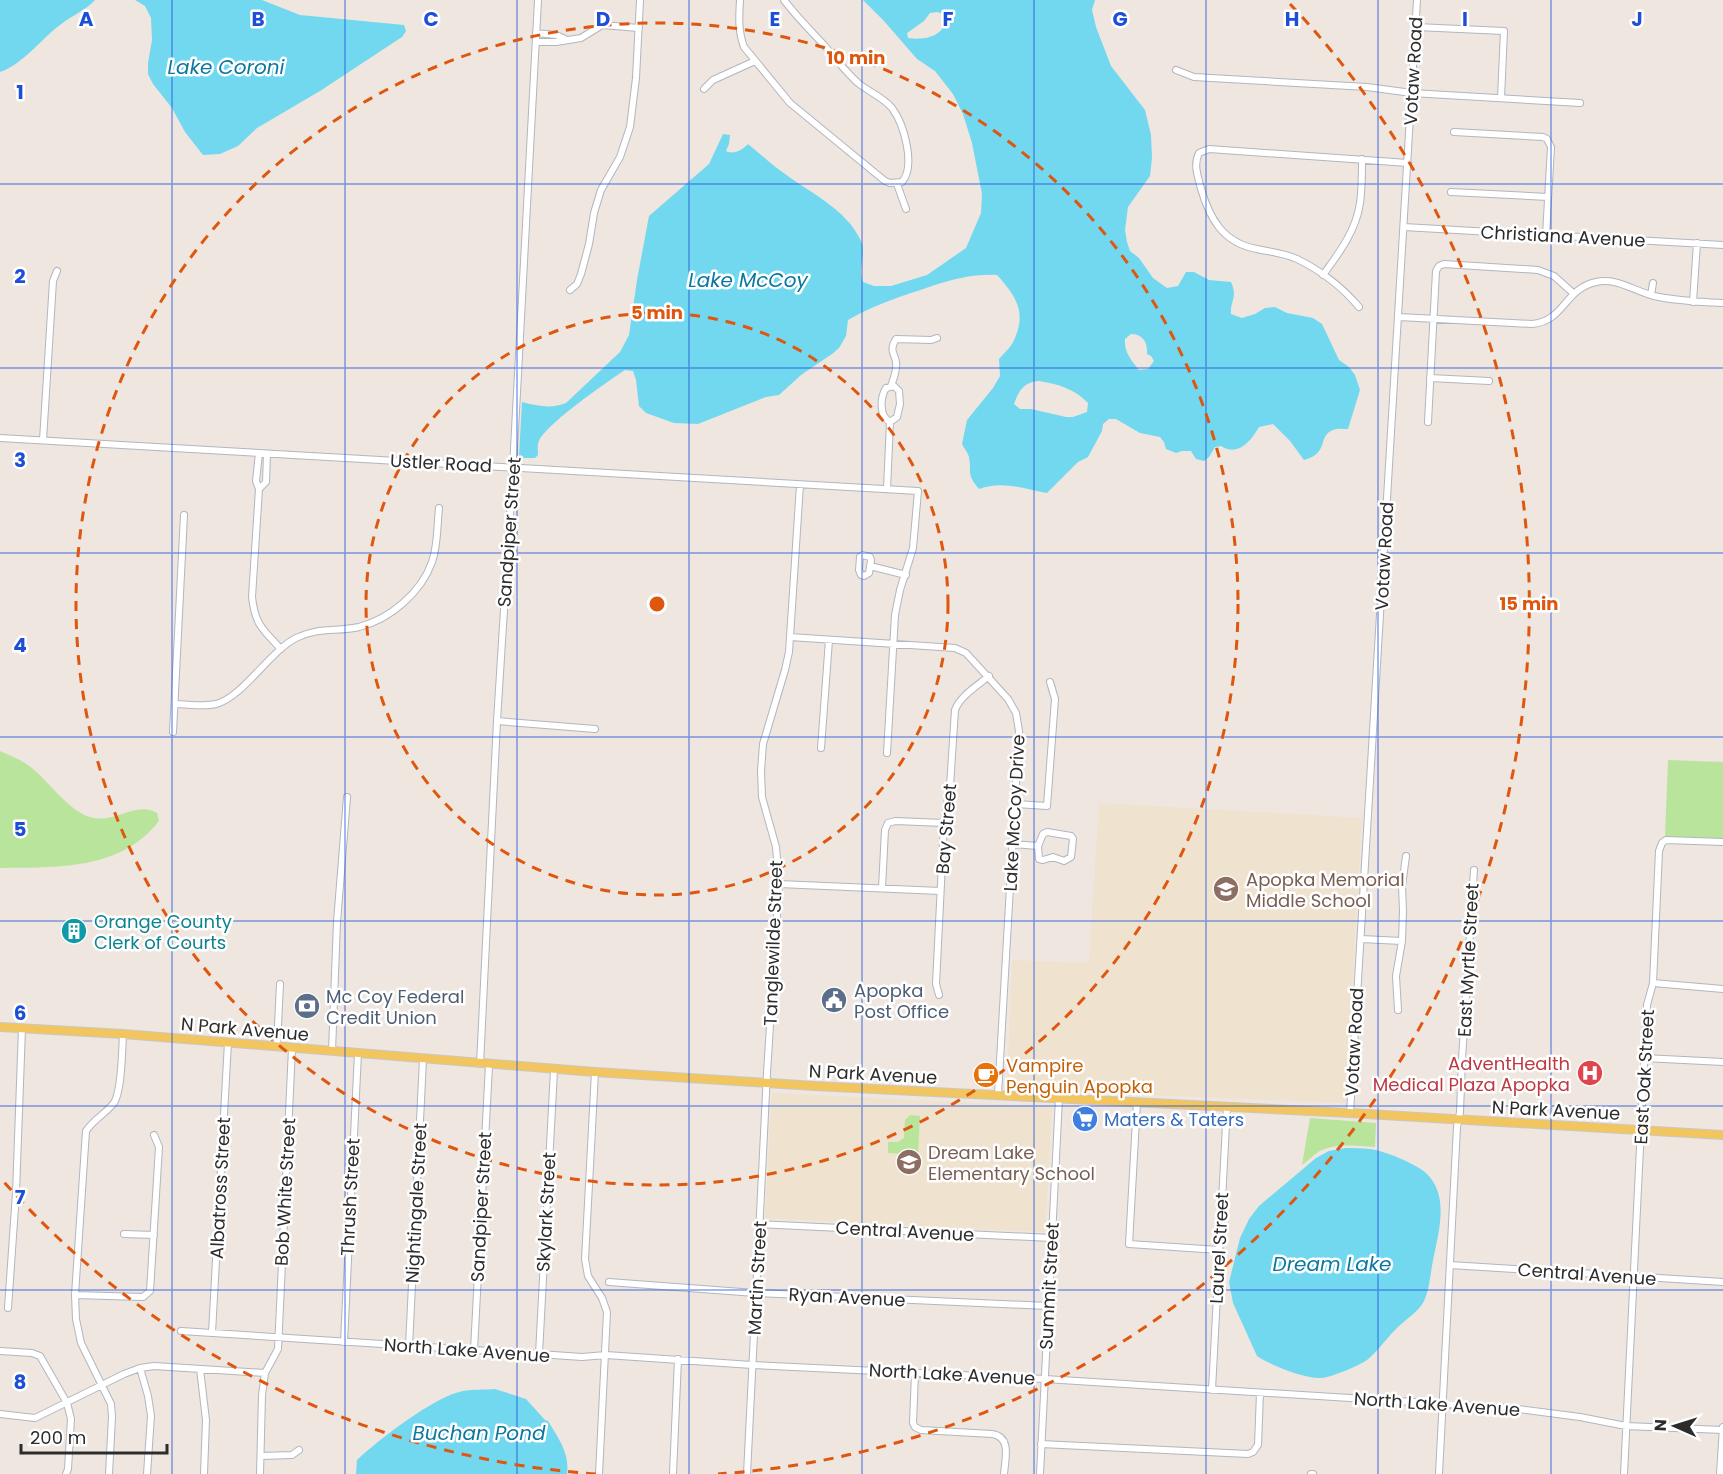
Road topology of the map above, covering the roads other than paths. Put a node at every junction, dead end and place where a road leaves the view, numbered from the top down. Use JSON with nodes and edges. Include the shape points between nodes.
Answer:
{"nodes":[{"id":1,"x":538,"y":0,"type":"edge"},
{"id":2,"x":640,"y":0,"type":"edge"},
{"id":3,"x":740,"y":0,"type":"edge"},
{"id":4,"x":784,"y":0,"type":"edge"},
{"id":5,"x":1417,"y":0,"type":"edge"},
{"id":6,"x":1416,"y":27,"type":"junction"},
{"id":7,"x":639,"y":28,"type":"junction"},
{"id":8,"x":536,"y":33,"type":"junction"},
{"id":9,"x":565,"y":39,"type":"junction"},
{"id":10,"x":536,"y":42,"type":"junction"},
{"id":11,"x":755,"y":61,"type":"junction"},
{"id":12,"x":1176,"y":70,"type":"dead end"},
{"id":13,"x":704,"y":89,"type":"dead end"},
{"id":14,"x":1412,"y":93,"type":"junction"},
{"id":15,"x":1501,"y":98,"type":"junction"},
{"id":16,"x":1580,"y":103,"type":"dead end"},
{"id":17,"x":1454,"y":132,"type":"dead end"},
{"id":18,"x":1362,"y":159,"type":"junction"},
{"id":19,"x":1408,"y":163,"type":"junction"},
{"id":20,"x":897,"y":184,"type":"junction"},
{"id":21,"x":1452,"y":192,"type":"dead end"},
{"id":22,"x":1548,"y":197,"type":"junction"},
{"id":23,"x":906,"y":209,"type":"dead end"},
{"id":24,"x":1404,"y":227,"type":"junction"},
{"id":25,"x":1546,"y":235,"type":"junction"},
{"id":26,"x":1697,"y":243,"type":"junction"},
{"id":27,"x":1723,"y":245,"type":"edge"},
{"id":28,"x":57,"y":271,"type":"dead end"},
{"id":29,"x":1323,"y":275,"type":"junction"},
{"id":30,"x":1653,"y":283,"type":"dead end"},
{"id":31,"x":570,"y":290,"type":"dead end"},
{"id":32,"x":1573,"y":293,"type":"junction"},
{"id":33,"x":1651,"y":295,"type":"junction"},
{"id":34,"x":1693,"y":302,"type":"junction"},
{"id":35,"x":1723,"y":303,"type":"edge"},
{"id":36,"x":1359,"y":307,"type":"dead end"},
{"id":37,"x":1399,"y":317,"type":"junction"},
{"id":38,"x":1433,"y":319,"type":"junction"},
{"id":39,"x":937,"y":338,"type":"dead end"},
{"id":40,"x":1430,"y":378,"type":"junction"},
{"id":41,"x":1489,"y":381,"type":"dead end"},
{"id":42,"x":891,"y":386,"type":"junction"},
{"id":43,"x":890,"y":422,"type":"junction"},
{"id":44,"x":1428,"y":422,"type":"dead end"},
{"id":45,"x":0,"y":438,"type":"edge"},
{"id":46,"x":43,"y":440,"type":"junction"},
{"id":47,"x":259,"y":453,"type":"junction"},
{"id":48,"x":267,"y":454,"type":"junction"},
{"id":49,"x":513,"y":467,"type":"junction"},
{"id":50,"x":257,"y":472,"type":"junction"},
{"id":51,"x":267,"y":472,"type":"junction"},
{"id":52,"x":800,"y":485,"type":"junction"},
{"id":53,"x":259,"y":489,"type":"junction"},
{"id":54,"x":887,"y":489,"type":"junction"},
{"id":55,"x":439,"y":508,"type":"dead end"},
{"id":56,"x":184,"y":515,"type":"dead end"},
{"id":57,"x":870,"y":566,"type":"dead end"},
{"id":58,"x":906,"y":574,"type":"junction"},
{"id":59,"x":790,"y":637,"type":"junction"},
{"id":60,"x":829,"y":640,"type":"junction"},
{"id":61,"x":892,"y":644,"type":"junction"},
{"id":62,"x":281,"y":649,"type":"junction"},
{"id":63,"x":988,"y":676,"type":"junction"},
{"id":64,"x":1050,"y":682,"type":"dead end"},
{"id":65,"x":175,"y":704,"type":"junction"},
{"id":66,"x":497,"y":721,"type":"junction"},
{"id":67,"x":595,"y":729,"type":"dead end"},
{"id":68,"x":173,"y":732,"type":"dead end"},
{"id":69,"x":821,"y":748,"type":"dead end"},
{"id":70,"x":887,"y":753,"type":"dead end"},
{"id":71,"x":347,"y":797,"type":"dead end"},
{"id":72,"x":1015,"y":804,"type":"junction"},
{"id":73,"x":944,"y":823,"type":"junction"},
{"id":74,"x":1723,"y":842,"type":"edge"},
{"id":75,"x":1012,"y":844,"type":"junction"},
{"id":76,"x":1038,"y":846,"type":"junction"},
{"id":77,"x":1406,"y":856,"type":"dead end"},
{"id":78,"x":1474,"y":870,"type":"dead end"},
{"id":79,"x":779,"y":884,"type":"junction"},
{"id":80,"x":882,"y":888,"type":"junction"},
{"id":81,"x":940,"y":891,"type":"junction"},
{"id":82,"x":1361,"y":939,"type":"junction"},
{"id":83,"x":1402,"y":941,"type":"junction"},
{"id":84,"x":1653,"y":983,"type":"junction"},
{"id":85,"x":280,"y":984,"type":"dead end"},
{"id":86,"x":1723,"y":989,"type":"edge"},
{"id":87,"x":939,"y":995,"type":"dead end"},
{"id":88,"x":1398,"y":1010,"type":"dead end"},
{"id":89,"x":0,"y":1027,"type":"edge"},
{"id":90,"x":22,"y":1028,"type":"junction"},
{"id":91,"x":123,"y":1034,"type":"junction"},
{"id":92,"x":228,"y":1042,"type":"junction"},
{"id":93,"x":277,"y":1046,"type":"junction"},
{"id":94,"x":292,"y":1047,"type":"junction"},
{"id":95,"x":332,"y":1051,"type":"junction"},
{"id":96,"x":358,"y":1053,"type":"junction"},
{"id":97,"x":1644,"y":1058,"type":"junction"},
{"id":98,"x":423,"y":1059,"type":"junction"},
{"id":99,"x":1723,"y":1062,"type":"edge"},
{"id":100,"x":480,"y":1064,"type":"junction"},
{"id":101,"x":489,"y":1065,"type":"junction"},
{"id":102,"x":554,"y":1070,"type":"junction"},
{"id":103,"x":595,"y":1072,"type":"junction"},
{"id":104,"x":766,"y":1083,"type":"junction"},
{"id":105,"x":998,"y":1095,"type":"junction"},
{"id":106,"x":1059,"y":1098,"type":"junction"},
{"id":107,"x":1137,"y":1102,"type":"junction"},
{"id":108,"x":1227,"y":1106,"type":"junction"},
{"id":109,"x":1350,"y":1113,"type":"junction"},
{"id":110,"x":1459,"y":1120,"type":"junction"},
{"id":111,"x":1641,"y":1130,"type":"junction"},
{"id":112,"x":154,"y":1135,"type":"dead end"},
{"id":113,"x":1723,"y":1135,"type":"edge"},
{"id":114,"x":759,"y":1224,"type":"junction"},
{"id":115,"x":124,"y":1234,"type":"dead end"},
{"id":116,"x":154,"y":1235,"type":"junction"},
{"id":117,"x":1052,"y":1238,"type":"junction"},
{"id":118,"x":1219,"y":1251,"type":"junction"},
{"id":119,"x":1450,"y":1265,"type":"junction"},
{"id":120,"x":1634,"y":1277,"type":"junction"},
{"id":121,"x":609,"y":1282,"type":"dead end"},
{"id":122,"x":1723,"y":1282,"type":"edge"},
{"id":123,"x":756,"y":1293,"type":"junction"},
{"id":124,"x":75,"y":1295,"type":"junction"},
{"id":125,"x":1048,"y":1306,"type":"junction"},
{"id":126,"x":8,"y":1308,"type":"dead end"},
{"id":127,"x":181,"y":1331,"type":"dead end"},
{"id":128,"x":212,"y":1333,"type":"junction"},
{"id":129,"x":278,"y":1337,"type":"junction"},
{"id":130,"x":344,"y":1342,"type":"junction"},
{"id":131,"x":409,"y":1347,"type":"junction"},
{"id":132,"x":474,"y":1350,"type":"junction"},
{"id":133,"x":0,"y":1351,"type":"edge"},
{"id":134,"x":539,"y":1354,"type":"junction"},
{"id":135,"x":606,"y":1355,"type":"junction"},
{"id":136,"x":678,"y":1359,"type":"junction"},
{"id":137,"x":752,"y":1365,"type":"junction"},
{"id":138,"x":140,"y":1368,"type":"junction"},
{"id":139,"x":200,"y":1369,"type":"junction"},
{"id":140,"x":265,"y":1373,"type":"junction"},
{"id":141,"x":915,"y":1373,"type":"junction"},
{"id":142,"x":1045,"y":1379,"type":"junction"},
{"id":143,"x":102,"y":1385,"type":"junction"},
{"id":144,"x":1212,"y":1390,"type":"junction"},
{"id":145,"x":1260,"y":1393,"type":"junction"},
{"id":146,"x":66,"y":1403,"type":"junction"},
{"id":147,"x":1442,"y":1405,"type":"junction"},
{"id":148,"x":0,"y":1414,"type":"edge"},
{"id":149,"x":1626,"y":1426,"type":"junction"},
{"id":150,"x":1723,"y":1429,"type":"edge"},
{"id":151,"x":1041,"y":1444,"type":"junction"},
{"id":152,"x":298,"y":1450,"type":"dead end"},
{"id":153,"x":261,"y":1456,"type":"junction"},
{"id":154,"x":66,"y":1474,"type":"edge"},
{"id":155,"x":109,"y":1474,"type":"edge"},
{"id":156,"x":147,"y":1474,"type":"edge"},
{"id":157,"x":204,"y":1474,"type":"edge"},
{"id":158,"x":260,"y":1474,"type":"edge"},
{"id":159,"x":599,"y":1474,"type":"edge"},
{"id":160,"x":673,"y":1474,"type":"edge"},
{"id":161,"x":747,"y":1474,"type":"edge"},
{"id":162,"x":1004,"y":1474,"type":"edge"},
{"id":163,"x":1040,"y":1474,"type":"edge"},
{"id":164,"x":1439,"y":1474,"type":"edge"},
{"id":165,"x":1624,"y":1474,"type":"edge"},
{"id":166,"x":1720,"y":1474,"type":"edge"}],
"edges":[{"from":1,"to":8,"type":"street","name":"Sandpiper Street"},
{"from":2,"to":7,"type":"street"},
{"from":3,"to":11,"type":"street","via":[[740,36]]},
{"from":4,"to":20,"type":"street","via":[[858,83],[892,108],[906,136],[907,150],[907,177]]},
{"from":5,"to":6,"type":"street","name":"Votaw Road"},
{"from":6,"to":14,"type":"street","name":"Votaw Road"},
{"from":6,"to":15,"type":"street","via":[[1504,31]]},
{"from":7,"to":9,"type":"street","via":[[602,25],[581,38]]},
{"from":7,"to":31,"type":"street","via":[[630,127],[620,157],[601,190],[581,274]]},
{"from":8,"to":9,"type":"street"},
{"from":8,"to":10,"type":"street","name":"Sandpiper Street"},
{"from":9,"to":10,"type":"street"},
{"from":10,"to":49,"type":"street","name":"Sandpiper Street"},
{"from":11,"to":13,"type":"street","via":[[713,80]]},
{"from":11,"to":20,"type":"street","via":[[790,104],[885,182]]},
{"from":12,"to":14,"type":"street","via":[[1194,77]]},
{"from":14,"to":15,"type":"street"},
{"from":14,"to":19,"type":"street","name":"Votaw Road"},
{"from":15,"to":16,"type":"street"},
{"from":17,"to":22,"type":"street","via":[[1547,139],[1551,147]]},
{"from":18,"to":19,"type":"street"},
{"from":18,"to":29,"type":"street","via":[[1357,218]]},
{"from":18,"to":29,"type":"street","via":[[1209,149],[1199,153],[1196,160],[1211,217],[1221,230],[1243,246],[1288,255]]},
{"from":19,"to":24,"type":"street","name":"Votaw Road"},
{"from":20,"to":23,"type":"street"},
{"from":21,"to":22,"type":"street"},
{"from":22,"to":25,"type":"street"},
{"from":24,"to":25,"type":"street","name":"Christiana Avenue"},
{"from":24,"to":37,"type":"street","name":"Votaw Road"},
{"from":25,"to":26,"type":"street","name":"Christiana Avenue"},
{"from":26,"to":27,"type":"street","name":"Christiana Avenue"},
{"from":26,"to":34,"type":"street"},
{"from":28,"to":46,"type":"street","via":[[52,281]]},
{"from":29,"to":36,"type":"street"},
{"from":30,"to":33,"type":"street"},
{"from":32,"to":33,"type":"street","via":[[1606,280]]},
{"from":32,"to":38,"type":"street","via":[[1553,318],[1542,323]]},
{"from":32,"to":38,"type":"street","via":[[1554,276],[1538,270],[1444,264],[1436,271]]},
{"from":33,"to":34,"type":"street"},
{"from":34,"to":35,"type":"street"},
{"from":37,"to":38,"type":"street"},
{"from":37,"to":82,"type":"street","name":"Votaw Road"},
{"from":38,"to":40,"type":"street"},
{"from":39,"to":42,"type":"street","via":[[896,339],[892,352],[897,365]]},
{"from":40,"to":41,"type":"street"},
{"from":40,"to":44,"type":"street"},
{"from":42,"to":43,"type":"street","via":[[884,390],[882,400],[882,415]]},
{"from":42,"to":43,"type":"street","via":[[899,391],[900,404],[897,417]]},
{"from":43,"to":54,"type":"street"},
{"from":45,"to":46,"type":"street","name":"Ustler Road"},
{"from":46,"to":47,"type":"street","name":"Ustler Road"},
{"from":47,"to":48,"type":"street","name":"Ustler Road"},
{"from":47,"to":50,"type":"street"},
{"from":48,"to":49,"type":"street","name":"Ustler Road"},
{"from":48,"to":51,"type":"street"},
{"from":49,"to":52,"type":"street","name":"Ustler Road"},
{"from":49,"to":66,"type":"street","name":"Sandpiper Street"},
{"from":50,"to":51,"type":"street"},
{"from":50,"to":53,"type":"street"},
{"from":51,"to":53,"type":"street","via":[[266,482]]},
{"from":52,"to":54,"type":"street","name":"Ustler Road"},
{"from":52,"to":59,"type":"street","name":"Tanglewilde Street"},
{"from":53,"to":62,"type":"street","via":[[254,612],[257,622]]},
{"from":54,"to":58,"type":"street","name":"Ustler Road","via":[[918,491],[914,548]]},
{"from":55,"to":62,"type":"street","via":[[432,562],[426,576],[401,605],[359,627],[309,632]]},
{"from":56,"to":65,"type":"street"},
{"from":57,"to":58,"type":"street"},
{"from":58,"to":61,"type":"street"},
{"from":59,"to":60,"type":"street","name":"Lake McCoy Drive"},
{"from":59,"to":79,"type":"street","name":"Tanglewilde Street","via":[[785,670],[763,744],[761,771],[762,797],[776,847]]},
{"from":60,"to":61,"type":"street","name":"Lake McCoy Drive"},
{"from":60,"to":69,"type":"street"},
{"from":61,"to":63,"type":"street","name":"Lake McCoy Drive","via":[[955,648],[966,653]]},
{"from":61,"to":70,"type":"street"},
{"from":62,"to":65,"type":"street","via":[[225,701],[210,705]]},
{"from":63,"to":72,"type":"street","name":"Lake McCoy Drive","via":[[1016,713],[1019,731]]},
{"from":63,"to":73,"type":"street","name":"Bay Street","via":[[955,710]]},
{"from":64,"to":72,"type":"street","via":[[1054,699],[1047,806]]},
{"from":65,"to":68,"type":"street"},
{"from":66,"to":67,"type":"street"},
{"from":66,"to":100,"type":"street","name":"Sandpiper Street"},
{"from":71,"to":95,"type":"street"},
{"from":72,"to":75,"type":"street","name":"Lake McCoy Drive"},
{"from":73,"to":80,"type":"street","via":[[888,823]]},
{"from":73,"to":81,"type":"street","name":"Bay Street"},
{"from":74,"to":84,"type":"street","name":"East Oak Street","via":[[1662,843]]},
{"from":75,"to":76,"type":"street"},
{"from":75,"to":105,"type":"street","name":"Lake McCoy Drive"},
{"from":76,"to":76,"type":"street","via":[[1047,832],[1073,839],[1071,857],[1064,861],[1053,857],[1040,860]]},
{"from":77,"to":83,"type":"street"},
{"from":78,"to":110,"type":"street","name":"East Myrtle Street"},
{"from":79,"to":80,"type":"street"},
{"from":79,"to":104,"type":"street","name":"Tanglewilde Street"},
{"from":80,"to":81,"type":"street"},
{"from":81,"to":87,"type":"street","name":"Bay Street","via":[[936,984]]},
{"from":82,"to":83,"type":"street"},
{"from":82,"to":109,"type":"street","name":"Votaw Road"},
{"from":83,"to":88,"type":"street","via":[[1396,976]]},
{"from":84,"to":86,"type":"street"},
{"from":84,"to":97,"type":"street","name":"East Oak Street","via":[[1647,1005]]},
{"from":85,"to":93,"type":"street"},
{"from":89,"to":90,"type":"main road","name":"N Park Avenue"},
{"from":90,"to":91,"type":"main road","name":"N Park Avenue"},
{"from":90,"to":126,"type":"street"},
{"from":91,"to":92,"type":"main road","name":"N Park Avenue"},
{"from":91,"to":124,"type":"street","via":[[115,1102],[86,1131]]},
{"from":92,"to":93,"type":"main road","name":"N Park Avenue"},
{"from":92,"to":128,"type":"street","name":"Albatross Street"},
{"from":93,"to":94,"type":"main road","name":"N Park Avenue"},
{"from":94,"to":95,"type":"main road","name":"N Park Avenue"},
{"from":94,"to":129,"type":"street","name":"Bob White Street"},
{"from":95,"to":96,"type":"main road","name":"N Park Avenue"},
{"from":96,"to":98,"type":"main road","name":"N Park Avenue"},
{"from":96,"to":130,"type":"street","name":"Thrush Street"},
{"from":97,"to":99,"type":"street"},
{"from":97,"to":111,"type":"street","name":"East Oak Street"},
{"from":98,"to":100,"type":"main road","name":"N Park Avenue"},
{"from":98,"to":131,"type":"street","name":"Nightingale Street"},
{"from":100,"to":101,"type":"main road","name":"N Park Avenue"},
{"from":101,"to":102,"type":"main road","name":"N Park Avenue"},
{"from":101,"to":132,"type":"street","name":"Sandpiper Street"},
{"from":102,"to":103,"type":"main road","name":"N Park Avenue"},
{"from":102,"to":134,"type":"street","name":"Skylark Street"},
{"from":103,"to":104,"type":"main road","name":"N Park Avenue"},
{"from":103,"to":135,"type":"street","via":[[585,1259],[588,1276],[607,1312]]},
{"from":104,"to":105,"type":"main road","name":"N Park Avenue"},
{"from":104,"to":114,"type":"street","name":"Martin Street"},
{"from":105,"to":106,"type":"main road","name":"N Park Avenue"},
{"from":106,"to":107,"type":"main road","name":"N Park Avenue"},
{"from":106,"to":117,"type":"street","name":"Summit Street"},
{"from":107,"to":108,"type":"main road","name":"N Park Avenue"},
{"from":107,"to":118,"type":"street","via":[[1129,1244]]},
{"from":108,"to":109,"type":"main road","name":"N Park Avenue"},
{"from":108,"to":118,"type":"street","name":"Laurel Street"},
{"from":109,"to":110,"type":"main road","name":"N Park Avenue"},
{"from":110,"to":111,"type":"main road","name":"N Park Avenue"},
{"from":110,"to":119,"type":"street","name":"East Myrtle Street"},
{"from":111,"to":113,"type":"main road","name":"N Park Avenue"},
{"from":111,"to":120,"type":"street","name":"East Oak Street"},
{"from":112,"to":116,"type":"street","via":[[159,1147]]},
{"from":114,"to":117,"type":"street","name":"Central Avenue"},
{"from":114,"to":123,"type":"street","name":"Martin Street"},
{"from":115,"to":116,"type":"street"},
{"from":116,"to":124,"type":"street","via":[[148,1294]]},
{"from":117,"to":125,"type":"street","name":"Summit Street"},
{"from":118,"to":144,"type":"street","name":"Laurel Street"},
{"from":119,"to":120,"type":"street","name":"Central Avenue"},
{"from":119,"to":147,"type":"street","name":"East Myrtle Street"},
{"from":120,"to":122,"type":"street","name":"Central Avenue"},
{"from":120,"to":149,"type":"street","name":"East Oak Street"},
{"from":121,"to":123,"type":"street","name":"Ryan Avenue"},
{"from":123,"to":125,"type":"street","name":"Ryan Avenue"},
{"from":123,"to":137,"type":"street","name":"Martin Street"},
{"from":124,"to":143,"type":"street","via":[[81,1343]]},
{"from":125,"to":142,"type":"street","name":"Summit Street"},
{"from":127,"to":128,"type":"street","name":"North Lake Avenue"},
{"from":128,"to":129,"type":"street","name":"North Lake Avenue"},
{"from":129,"to":130,"type":"street","name":"North Lake Avenue"},
{"from":129,"to":140,"type":"street","name":"Bob White Street","via":[[278,1349]]},
{"from":130,"to":131,"type":"street","name":"North Lake Avenue"},
{"from":131,"to":132,"type":"street","name":"North Lake Avenue"},
{"from":132,"to":134,"type":"street","name":"North Lake Avenue"},
{"from":133,"to":146,"type":"street","via":[[40,1356]]},
{"from":134,"to":135,"type":"street","name":"North Lake Avenue"},
{"from":135,"to":136,"type":"street","name":"North Lake Avenue"},
{"from":135,"to":159,"type":"street"},
{"from":136,"to":137,"type":"street","name":"North Lake Avenue"},
{"from":136,"to":160,"type":"street"},
{"from":137,"to":141,"type":"street","name":"North Lake Avenue"},
{"from":137,"to":161,"type":"street","name":"Martin Street"},
{"from":138,"to":139,"type":"street"},
{"from":138,"to":143,"type":"street"},
{"from":138,"to":156,"type":"street","via":[[151,1416]]},
{"from":139,"to":140,"type":"street"},
{"from":139,"to":157,"type":"street","via":[[206,1420]]},
{"from":140,"to":153,"type":"street","name":"Bob White Street"},
{"from":141,"to":142,"type":"street","name":"North Lake Avenue"},
{"from":141,"to":162,"type":"street","via":[[915,1427],[1000,1436],[1006,1444]]},
{"from":142,"to":144,"type":"street","name":"North Lake Avenue"},
{"from":142,"to":151,"type":"street","name":"Summit Street"},
{"from":143,"to":146,"type":"street"},
{"from":143,"to":155,"type":"street","via":[[111,1404]]},
{"from":144,"to":145,"type":"street","name":"North Lake Avenue"},
{"from":145,"to":147,"type":"street","name":"North Lake Avenue"},
{"from":145,"to":151,"type":"street","via":[[1258,1445],[1248,1454]]},
{"from":146,"to":148,"type":"street","via":[[35,1418]]},
{"from":146,"to":154,"type":"street","via":[[71,1419]]},
{"from":147,"to":149,"type":"street","name":"North Lake Avenue","via":[[1510,1408]]},
{"from":147,"to":164,"type":"street","name":"East Myrtle Street"},
{"from":149,"to":150,"type":"street","name":"North Lake Avenue"},
{"from":149,"to":165,"type":"street","name":"East Oak Street"},
{"from":150,"to":166,"type":"street"},
{"from":151,"to":163,"type":"street","name":"Summit Street"},
{"from":152,"to":153,"type":"street","via":[[292,1455]]},
{"from":153,"to":158,"type":"street","name":"Bob White Street"}]}
